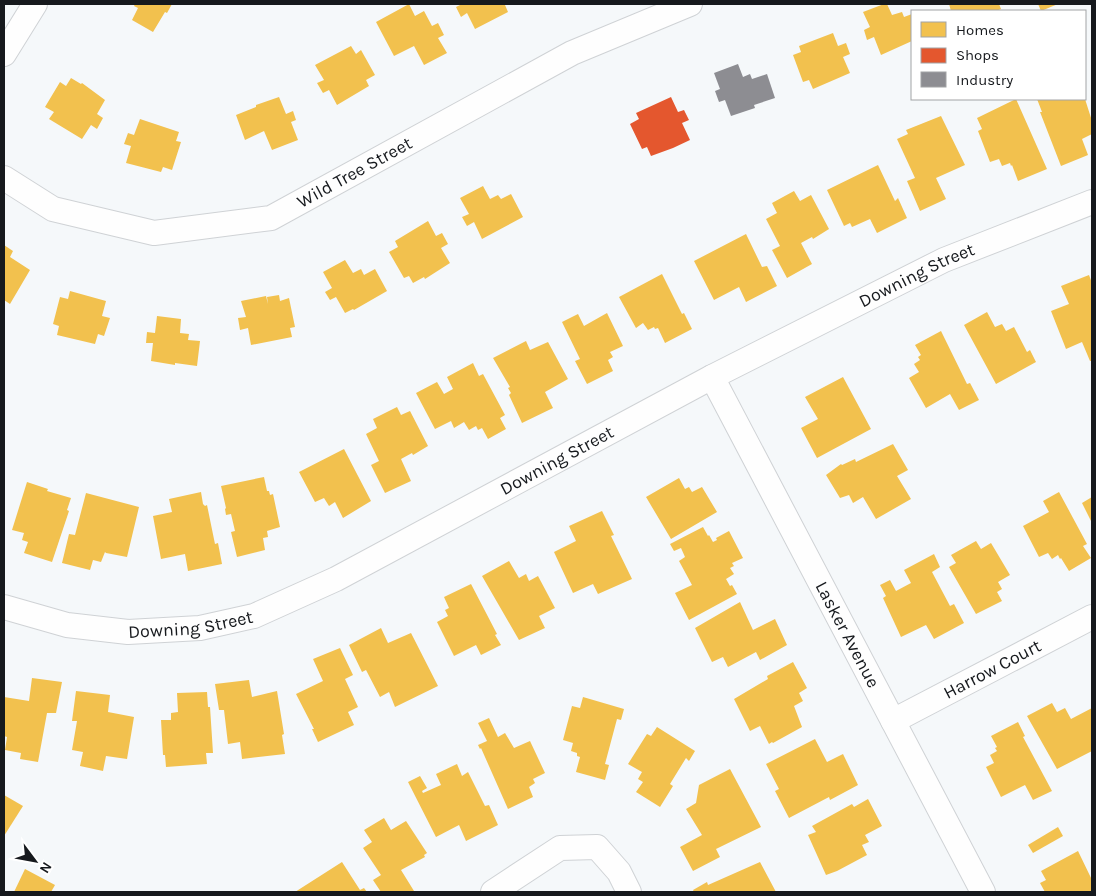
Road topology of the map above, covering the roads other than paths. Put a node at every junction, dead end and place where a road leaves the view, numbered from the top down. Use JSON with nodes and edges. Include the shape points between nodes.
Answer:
{"nodes":[{"id":1,"x":35,"y":4,"type":"edge"},
{"id":2,"x":690,"y":4,"type":"edge"},
{"id":3,"x":4,"y":54,"type":"edge"},
{"id":4,"x":4,"y":178,"type":"edge"},
{"id":5,"x":1092,"y":202,"type":"edge"},
{"id":6,"x":712,"y":377,"type":"junction"},
{"id":7,"x":4,"y":607,"type":"edge"},
{"id":8,"x":1092,"y":617,"type":"edge"},
{"id":9,"x":893,"y":721,"type":"junction"},
{"id":10,"x":493,"y":892,"type":"edge"},
{"id":11,"x":629,"y":892,"type":"edge"},
{"id":12,"x":983,"y":892,"type":"edge"}],
"edges":[{"from":1,"to":3,"type":"street"},
{"from":2,"to":4,"type":"street","name":"Wild Tree Street","via":[[572,53],[271,218],[154,233],[53,209]]},
{"from":5,"to":6,"type":"street","name":"Downing Street","via":[[944,260]]},
{"from":6,"to":7,"type":"street","name":"Downing Street","via":[[336,579],[254,616],[200,628],[128,632],[67,625]]},
{"from":6,"to":9,"type":"street","name":"Lasker Avenue"},
{"from":8,"to":9,"type":"street","name":"Harrow Court"},
{"from":9,"to":12,"type":"street","name":"Lasker Avenue"},
{"from":10,"to":11,"type":"street","via":[[560,848],[597,847],[620,872]]}]}
